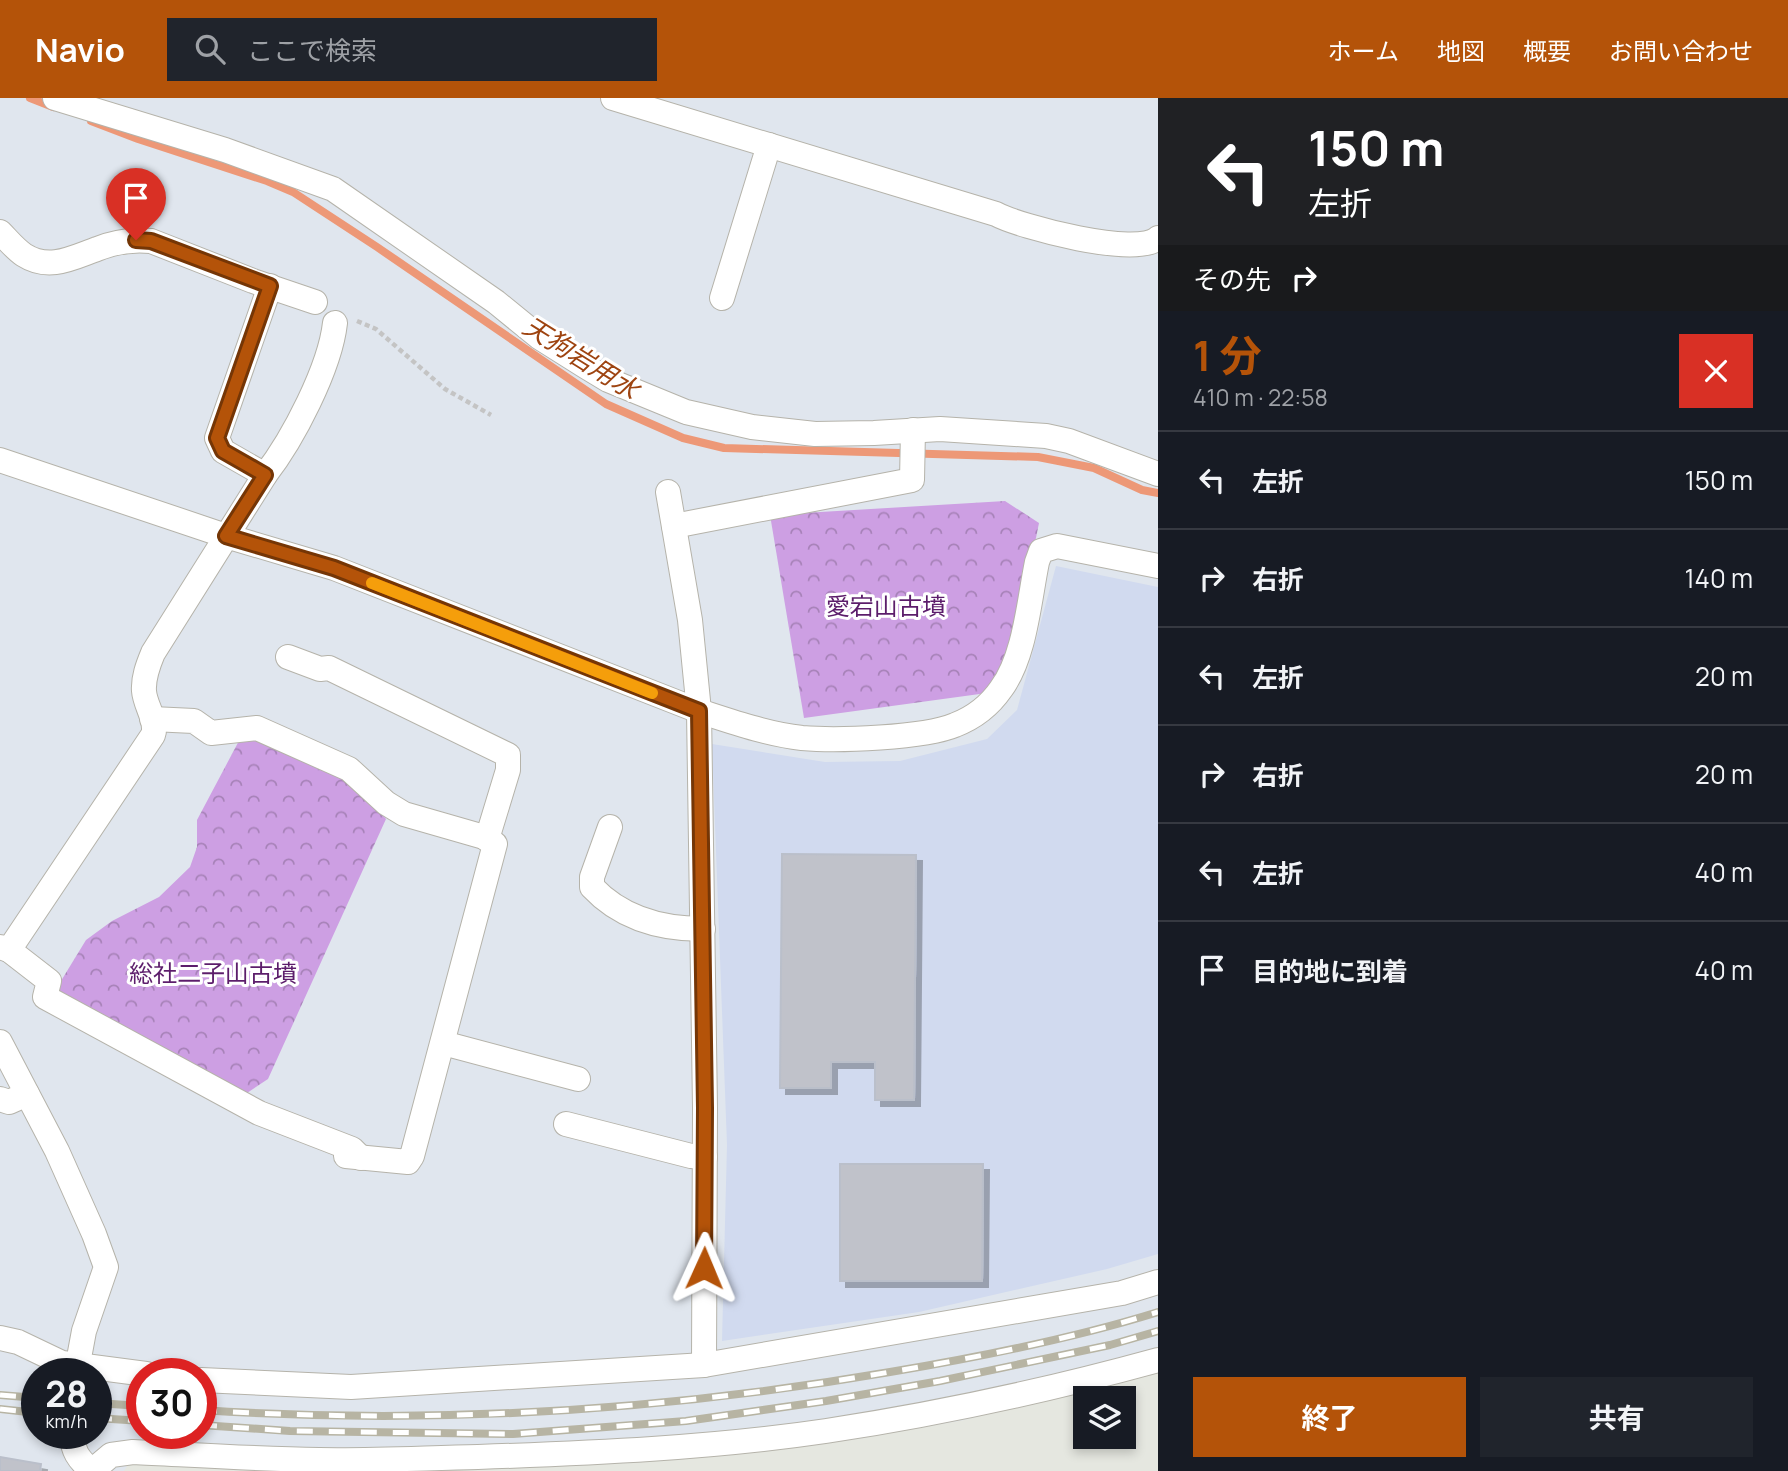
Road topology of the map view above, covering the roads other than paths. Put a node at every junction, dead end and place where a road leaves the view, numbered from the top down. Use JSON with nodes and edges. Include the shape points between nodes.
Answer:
{"nodes":[{"id":1,"x":55,"y":98,"type":"edge"},
{"id":2,"x":613,"y":98,"type":"edge"},
{"id":3,"x":769,"y":145,"type":"junction"},
{"id":4,"x":0,"y":232,"type":"edge"},
{"id":5,"x":1156,"y":240,"type":"edge"},
{"id":6,"x":270,"y":286,"type":"junction"},
{"id":7,"x":722,"y":298,"type":"dead end"},
{"id":8,"x":315,"y":302,"type":"dead end"},
{"id":9,"x":343,"y":321,"type":"road end"},
{"id":10,"x":913,"y":430,"type":"junction"},
{"id":11,"x":0,"y":460,"type":"edge"},
{"id":12,"x":1158,"y":474,"type":"edge"},
{"id":13,"x":265,"y":475,"type":"junction"},
{"id":14,"x":668,"y":492,"type":"dead end"},
{"id":15,"x":674,"y":526,"type":"junction"},
{"id":16,"x":226,"y":536,"type":"junction"},
{"id":17,"x":1158,"y":566,"type":"edge"},
{"id":18,"x":288,"y":657,"type":"dead end"},
{"id":19,"x":699,"y":711,"type":"junction"},
{"id":20,"x":152,"y":719,"type":"junction"},
{"id":21,"x":610,"y":827,"type":"dead end"},
{"id":22,"x":487,"y":839,"type":"junction"},
{"id":23,"x":703,"y":929,"type":"junction"},
{"id":24,"x":4,"y":949,"type":"edge"},
{"id":25,"x":0,"y":1042,"type":"edge"},
{"id":26,"x":443,"y":1042,"type":"junction"},
{"id":27,"x":578,"y":1079,"type":"dead end"},
{"id":28,"x":27,"y":1094,"type":"junction"},
{"id":29,"x":0,"y":1099,"type":"edge"},
{"id":30,"x":566,"y":1124,"type":"dead end"},
{"id":31,"x":705,"y":1157,"type":"junction"},
{"id":32,"x":1158,"y":1282,"type":"edge"},
{"id":33,"x":0,"y":1338,"type":"edge"},
{"id":34,"x":52,"y":1358,"type":"edge"},
{"id":35,"x":79,"y":1358,"type":"edge"},
{"id":36,"x":1158,"y":1360,"type":"edge"},
{"id":37,"x":704,"y":1365,"type":"junction"},
{"id":38,"x":217,"y":1381,"type":"edge"},
{"id":39,"x":74,"y":1449,"type":"edge"},
{"id":40,"x":92,"y":1471,"type":"edge"}],
"edges":[{"from":1,"to":10,"type":"street","via":[[333,189],[539,337],[608,380],[686,412],[752,427],[815,434]]},
{"from":2,"to":3,"type":"street"},
{"from":3,"to":5,"type":"street","via":[[1051,232],[1133,246]]},
{"from":3,"to":7,"type":"street"},
{"from":4,"to":6,"type":"street","via":[[24,255],[50,264],[112,244],[151,241]]},
{"from":6,"to":8,"type":"street"},
{"from":6,"to":13,"type":"street","via":[[217,438],[223,451]]},
{"from":9,"to":13,"type":"street","via":[[300,419]]},
{"from":10,"to":12,"type":"street","via":[[971,429],[1045,436]]},
{"from":10,"to":15,"type":"street","via":[[912,480]]},
{"from":11,"to":16,"type":"street"},
{"from":13,"to":16,"type":"street"},
{"from":14,"to":15,"type":"street"},
{"from":15,"to":19,"type":"street"},
{"from":16,"to":19,"type":"street","via":[[334,568]]},
{"from":16,"to":20,"type":"street","via":[[153,653],[144,690]]},
{"from":17,"to":19,"type":"street","via":[[1057,546],[1041,551],[1019,651],[1008,678],[988,705],[939,730],[809,738]]},
{"from":18,"to":22,"type":"street","via":[[329,668],[508,755],[508,770]]},
{"from":19,"to":23,"type":"street"},
{"from":20,"to":22,"type":"street","via":[[194,721],[211,733],[257,727],[349,769],[404,814]]},
{"from":20,"to":24,"type":"street","via":[[153,735]]},
{"from":21,"to":23,"type":"street","via":[[592,887],[629,916],[677,929]]},
{"from":22,"to":26,"type":"street","via":[[495,844],[495,850]]},
{"from":23,"to":31,"type":"street"},
{"from":24,"to":26,"type":"street","via":[[49,981],[45,997],[259,1112],[352,1149],[354,1157],[408,1162]]},
{"from":25,"to":28,"type":"street"},
{"from":26,"to":27,"type":"street"},
{"from":28,"to":29,"type":"street","via":[[9,1102]]},
{"from":28,"to":35,"type":"street","via":[[106,1267]]},
{"from":30,"to":31,"type":"street"},
{"from":31,"to":37,"type":"street"},
{"from":32,"to":37,"type":"street","via":[[1122,1293]]},
{"from":33,"to":34,"type":"street"},
{"from":36,"to":40,"type":"street","via":[[909,1418],[696,1445],[365,1460],[133,1452],[111,1455]]},
{"from":37,"to":38,"type":"street","via":[[351,1387]]},
{"from":39,"to":40,"type":"street"}]}
